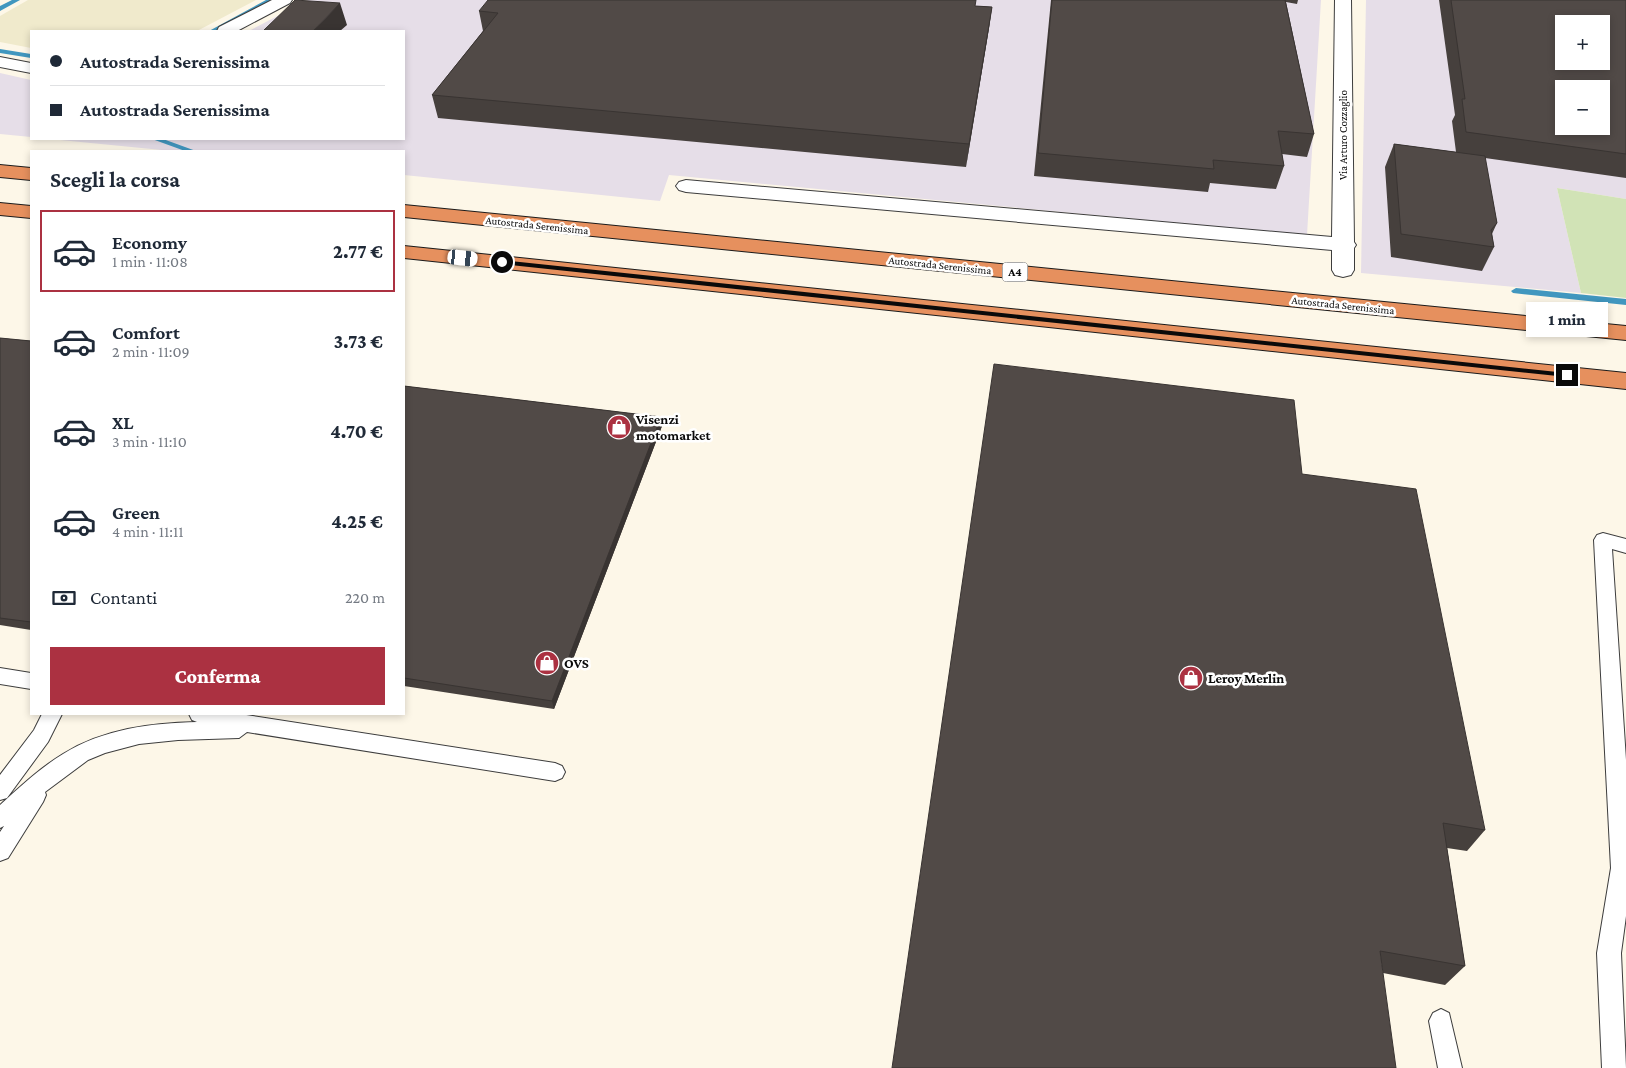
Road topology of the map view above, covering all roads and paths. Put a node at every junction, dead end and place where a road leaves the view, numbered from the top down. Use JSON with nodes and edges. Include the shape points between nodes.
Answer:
{"nodes":[{"id":1,"x":284,"y":0,"type":"edge"},
{"id":2,"x":1343,"y":0,"type":"edge"},
{"id":3,"x":227,"y":30,"type":"edge"},
{"id":4,"x":0,"y":62,"type":"edge"},
{"id":5,"x":30,"y":68,"type":"edge"},
{"id":6,"x":0,"y":171,"type":"edge"},
{"id":7,"x":30,"y":174,"type":"edge"},
{"id":8,"x":686,"y":186,"type":"dead end"},
{"id":9,"x":0,"y":209,"type":"edge"},
{"id":10,"x":405,"y":211,"type":"edge"},
{"id":11,"x":30,"y":212,"type":"edge"},
{"id":12,"x":1345,"y":245,"type":"junction"},
{"id":13,"x":405,"y":252,"type":"edge"},
{"id":14,"x":1344,"y":270,"type":"dead end"},
{"id":15,"x":1626,"y":333,"type":"edge"},
{"id":16,"x":1626,"y":381,"type":"edge"},
{"id":17,"x":1626,"y":546,"type":"edge"},
{"id":18,"x":3,"y":680,"type":"edge"},
{"id":19,"x":30,"y":681,"type":"edge"},
{"id":20,"x":52,"y":715,"type":"edge"},
{"id":21,"x":204,"y":715,"type":"edge"},
{"id":22,"x":269,"y":728,"type":"junction"},
{"id":23,"x":555,"y":772,"type":"dead end"},
{"id":24,"x":47,"y":779,"type":"junction"},
{"id":25,"x":5,"y":784,"type":"edge"},
{"id":26,"x":2,"y":816,"type":"edge"},
{"id":27,"x":0,"y":851,"type":"edge"},
{"id":28,"x":1624,"y":868,"type":"edge"},
{"id":29,"x":1441,"y":1021,"type":"dead end"},
{"id":30,"x":1450,"y":1068,"type":"edge"},
{"id":31,"x":1614,"y":1068,"type":"edge"}],
"edges":[{"from":1,"to":3,"type":"street"},
{"from":2,"to":12,"type":"street","name":"Via Arturo Cozzaglio"},
{"from":4,"to":5,"type":"street"},
{"from":6,"to":7,"type":"highway"},
{"from":8,"to":12,"type":"street"},
{"from":9,"to":11,"type":"highway"},
{"from":10,"to":15,"type":"highway","name":"Autostrada Serenissima","number":"A4"},
{"from":12,"to":14,"type":"street","name":"Via Arturo Cozzaglio"},
{"from":13,"to":16,"type":"highway"},
{"from":17,"to":28,"type":"lane","via":[[1603,540]]},
{"from":18,"to":19,"type":"lane"},
{"from":20,"to":25,"type":"lane","via":[[41,736]]},
{"from":21,"to":22,"type":"lane"},
{"from":22,"to":23,"type":"lane"},
{"from":22,"to":24,"type":"lane","via":[[150,732],[112,741],[80,754]]},
{"from":24,"to":26,"type":"lane"},
{"from":24,"to":27,"type":"lane"},
{"from":25,"to":26,"type":"lane"},
{"from":26,"to":27,"type":"lane"},
{"from":28,"to":31,"type":"lane","via":[[1609,954]]},
{"from":29,"to":30,"type":"lane"}]}
